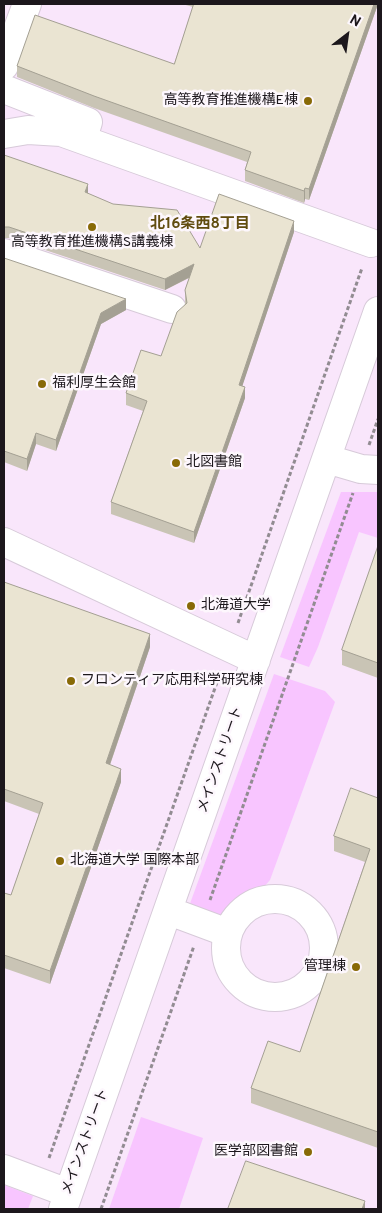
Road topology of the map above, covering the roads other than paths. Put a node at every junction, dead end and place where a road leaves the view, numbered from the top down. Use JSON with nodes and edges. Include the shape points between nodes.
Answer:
{"nodes":[{"id":1,"x":27,"y":4,"type":"edge"},
{"id":2,"x":4,"y":66,"type":"edge"},
{"id":3,"x":4,"y":89,"type":"edge"},
{"id":4,"x":4,"y":134,"type":"edge"},
{"id":5,"x":82,"y":139,"type":"junction"},
{"id":6,"x":371,"y":243,"type":"road end"},
{"id":7,"x":4,"y":252,"type":"edge"},
{"id":8,"x":172,"y":309,"type":"dead end"},
{"id":9,"x":378,"y":311,"type":"edge"},
{"id":10,"x":327,"y":459,"type":"junction"},
{"id":11,"x":370,"y":469,"type":"edge"},
{"id":12,"x":4,"y":542,"type":"edge"},
{"id":13,"x":256,"y":660,"type":"junction"},
{"id":14,"x":169,"y":911,"type":"junction"},
{"id":15,"x":228,"y":932,"type":"dead end"},
{"id":16,"x":4,"y":1169,"type":"edge"},
{"id":17,"x":65,"y":1201,"type":"edge"}],
"edges":[{"from":1,"to":2,"type":"lane"},
{"from":3,"to":5,"type":"lane","via":[[88,122]]},
{"from":4,"to":5,"type":"lane","via":[[28,130],[61,132]]},
{"from":5,"to":6,"type":"lane"},
{"from":7,"to":8,"type":"lane"},
{"from":9,"to":10,"type":"lane","name":"メインストリート"},
{"from":10,"to":11,"type":"lane"},
{"from":10,"to":13,"type":"lane","name":"メインストリート"},
{"from":12,"to":13,"type":"lane"},
{"from":13,"to":14,"type":"lane","name":"メインストリート"},
{"from":14,"to":15,"type":"lane"},
{"from":14,"to":17,"type":"lane","name":"メインストリート"},
{"from":16,"to":17,"type":"lane","via":[[40,1182]]}]}
